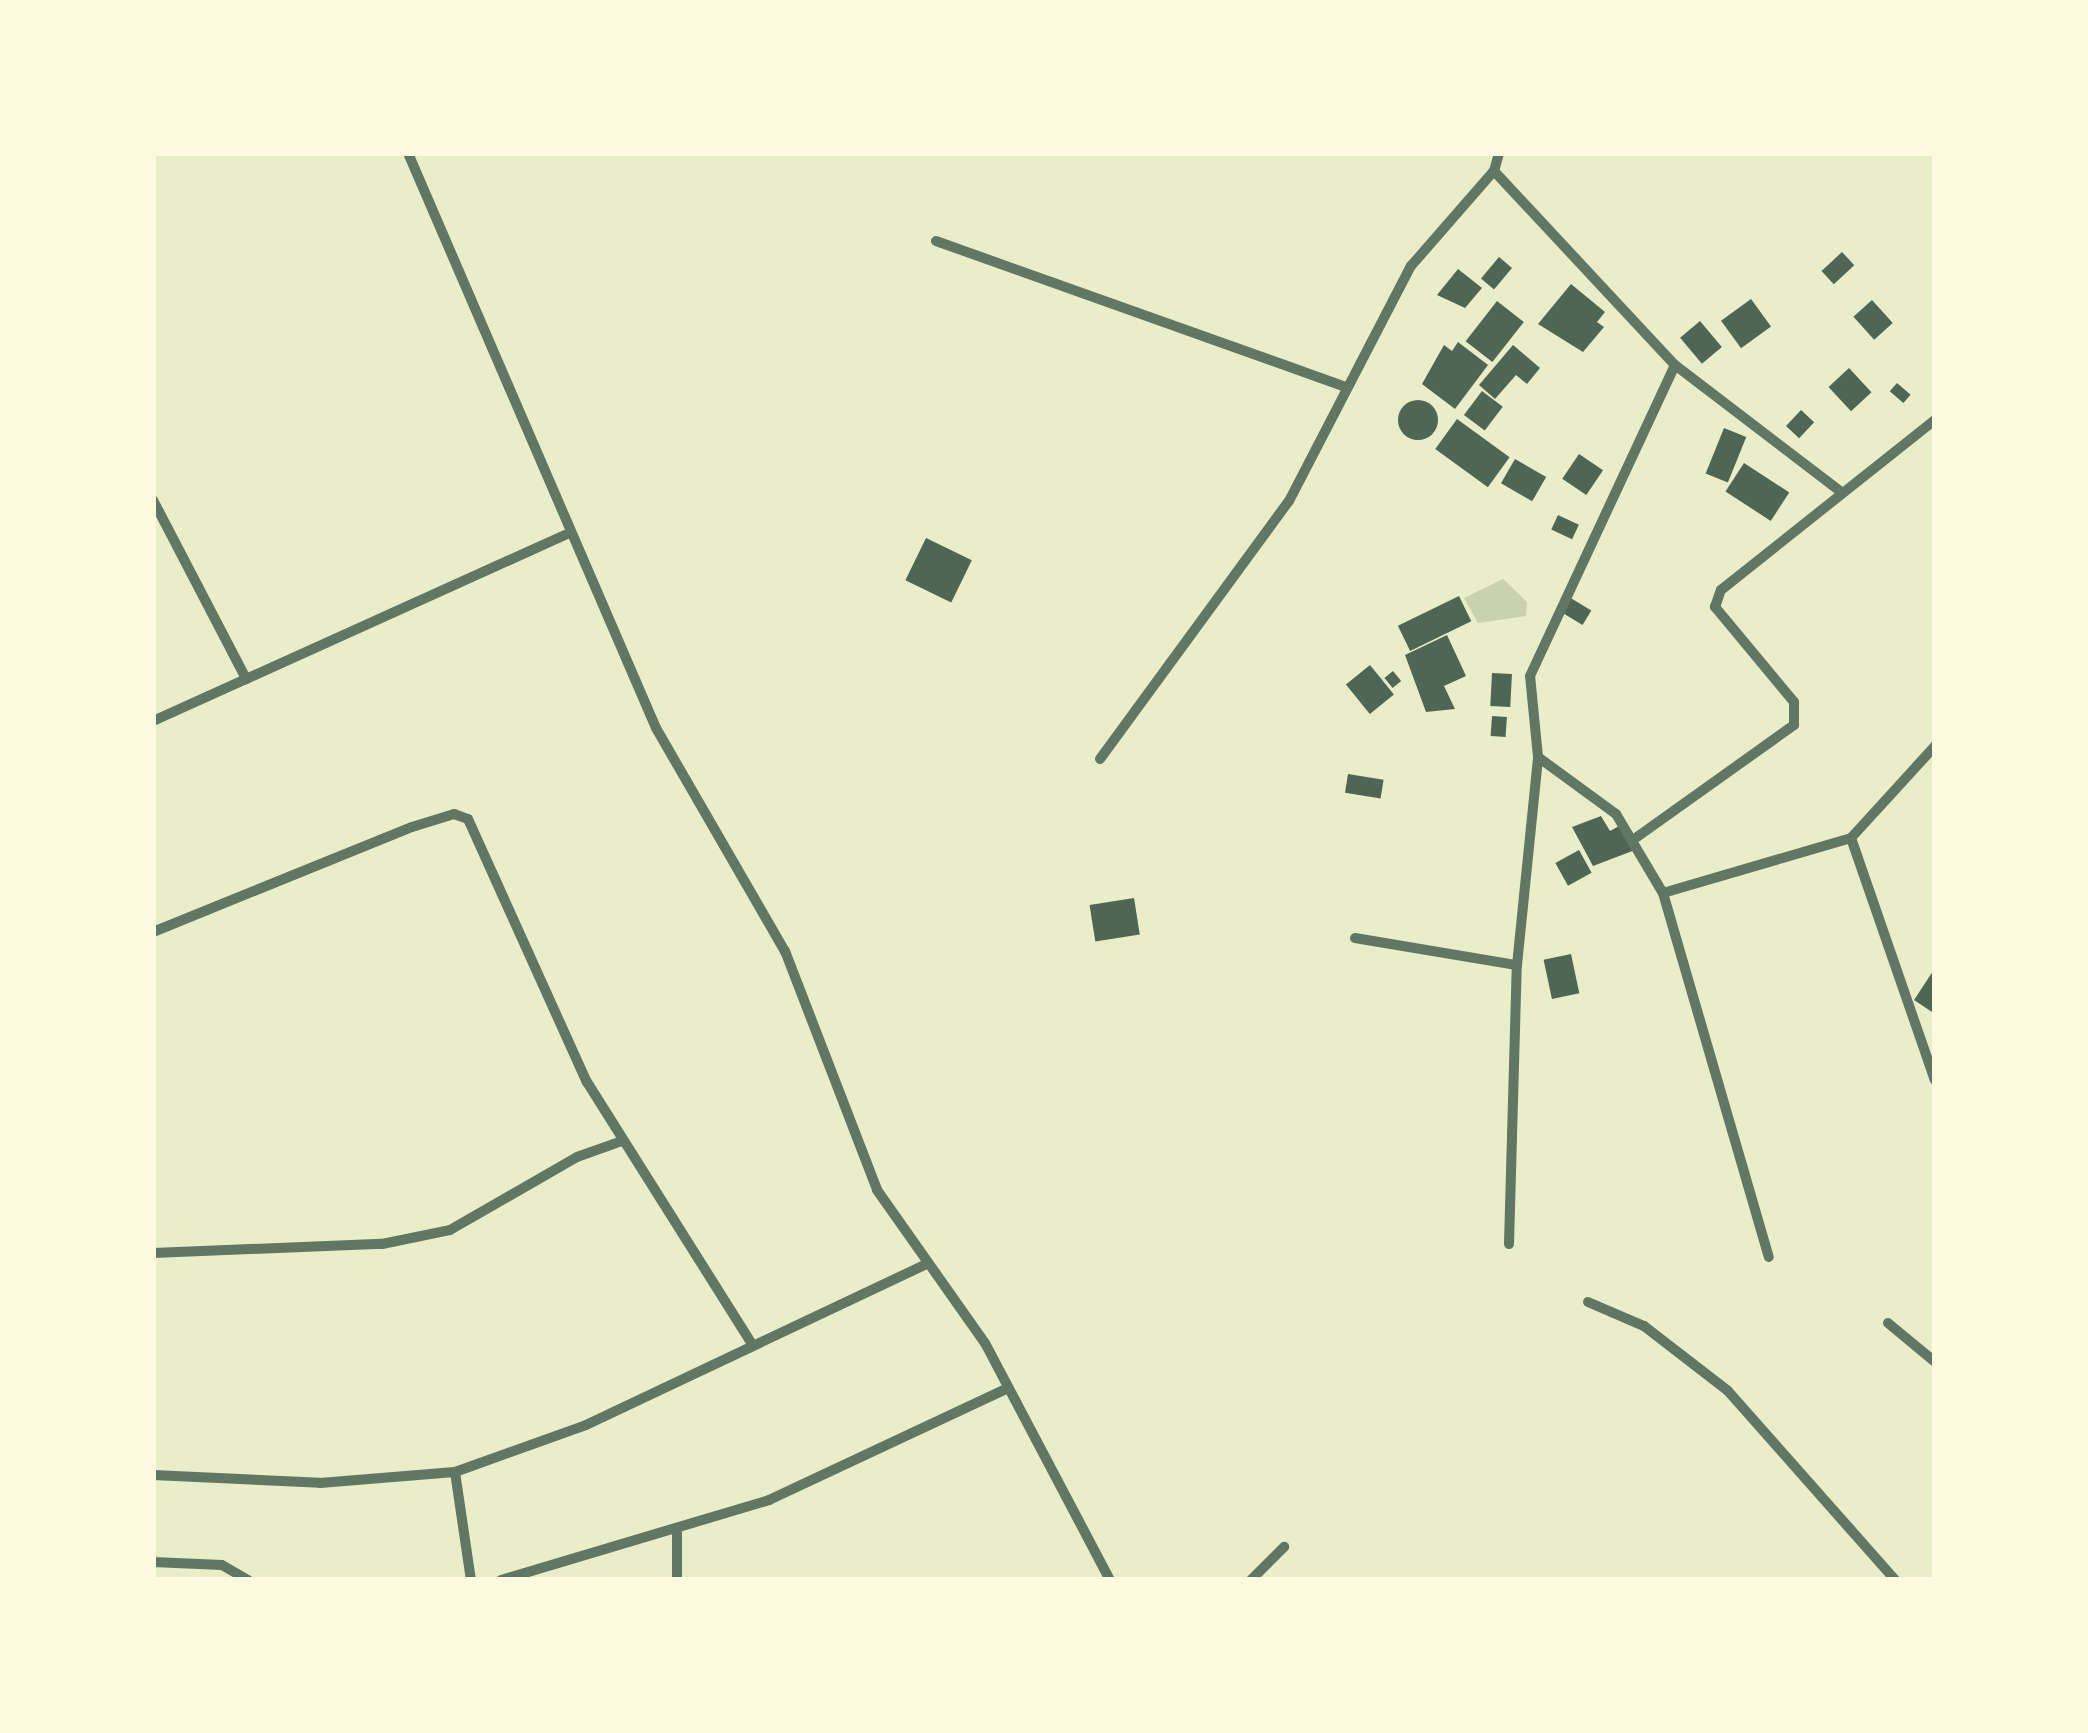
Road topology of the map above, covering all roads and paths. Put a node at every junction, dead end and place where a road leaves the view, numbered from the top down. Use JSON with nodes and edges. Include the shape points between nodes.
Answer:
{"nodes":[{"id":1,"x":408,"y":153,"type":"edge"},
{"id":2,"x":1499,"y":153,"type":"edge"},
{"id":3,"x":1494,"y":171,"type":"junction"},
{"id":4,"x":936,"y":241,"type":"dead end"},
{"id":5,"x":1675,"y":365,"type":"junction"},
{"id":6,"x":1342,"y":386,"type":"junction"},
{"id":7,"x":1935,"y":420,"type":"edge"},
{"id":8,"x":1840,"y":491,"type":"junction"},
{"id":9,"x":153,"y":500,"type":"edge"},
{"id":10,"x":568,"y":533,"type":"junction"},
{"id":11,"x":246,"y":679,"type":"junction"},
{"id":12,"x":153,"y":722,"type":"edge"},
{"id":13,"x":1935,"y":746,"type":"edge"},
{"id":14,"x":1538,"y":757,"type":"junction"},
{"id":15,"x":1100,"y":759,"type":"dead end"},
{"id":16,"x":1637,"y":837,"type":"junction"},
{"id":17,"x":1851,"y":838,"type":"junction"},
{"id":18,"x":1663,"y":892,"type":"junction"},
{"id":19,"x":153,"y":932,"type":"edge"},
{"id":20,"x":1355,"y":938,"type":"dead end"},
{"id":21,"x":1517,"y":965,"type":"junction"},
{"id":22,"x":1935,"y":1080,"type":"edge"},
{"id":23,"x":622,"y":1141,"type":"junction"},
{"id":24,"x":1509,"y":1244,"type":"dead end"},
{"id":25,"x":153,"y":1253,"type":"edge"},
{"id":26,"x":1769,"y":1257,"type":"dead end"},
{"id":27,"x":925,"y":1265,"type":"junction"},
{"id":28,"x":1588,"y":1302,"type":"dead end"},
{"id":29,"x":1888,"y":1324,"type":"dead end"},
{"id":30,"x":752,"y":1343,"type":"junction"},
{"id":31,"x":1935,"y":1362,"type":"edge"},
{"id":32,"x":1006,"y":1389,"type":"junction"},
{"id":33,"x":454,"y":1472,"type":"junction"},
{"id":34,"x":153,"y":1475,"type":"edge"},
{"id":35,"x":677,"y":1533,"type":"junction"},
{"id":36,"x":1284,"y":1547,"type":"dead end"},
{"id":37,"x":153,"y":1562,"type":"edge"},
{"id":38,"x":248,"y":1580,"type":"edge"},
{"id":39,"x":471,"y":1580,"type":"edge"},
{"id":40,"x":501,"y":1580,"type":"edge"},
{"id":41,"x":677,"y":1580,"type":"edge"},
{"id":42,"x":1110,"y":1580,"type":"edge"},
{"id":43,"x":1251,"y":1580,"type":"edge"},
{"id":44,"x":1895,"y":1580,"type":"edge"}],
"edges":[{"from":1,"to":10,"type":"street"},
{"from":2,"to":3,"type":"street"},
{"from":3,"to":5,"type":"street"},
{"from":3,"to":6,"type":"street","via":[[1412,266]]},
{"from":4,"to":6,"type":"street"},
{"from":5,"to":8,"type":"street"},
{"from":5,"to":14,"type":"street","via":[[1534,663]]},
{"from":6,"to":15,"type":"street","via":[[1289,501]]},
{"from":7,"to":8,"type":"street"},
{"from":8,"to":16,"type":"street","via":[[1754,557],[1715,600],[1794,702],[1794,724]]},
{"from":9,"to":11,"type":"street"},
{"from":10,"to":11,"type":"street"},
{"from":10,"to":27,"type":"street","via":[[656,728],[785,951],[877,1190]]},
{"from":11,"to":12,"type":"street"},
{"from":13,"to":17,"type":"street"},
{"from":14,"to":16,"type":"street"},
{"from":14,"to":21,"type":"street"},
{"from":16,"to":18,"type":"street"},
{"from":17,"to":18,"type":"street"},
{"from":17,"to":22,"type":"street"},
{"from":18,"to":26,"type":"street"},
{"from":19,"to":23,"type":"street","via":[[412,827],[454,814],[468,819]]},
{"from":20,"to":21,"type":"street"},
{"from":21,"to":24,"type":"street"},
{"from":23,"to":25,"type":"street","via":[[577,1157],[450,1230],[382,1244]]},
{"from":23,"to":30,"type":"street"},
{"from":27,"to":30,"type":"street"},
{"from":27,"to":32,"type":"street","via":[[985,1343]]},
{"from":28,"to":44,"type":"street","via":[[1644,1326],[1728,1391]]},
{"from":29,"to":31,"type":"street"},
{"from":30,"to":33,"type":"street","via":[[586,1425]]},
{"from":32,"to":35,"type":"street","via":[[856,1462]]},
{"from":32,"to":42,"type":"street"},
{"from":33,"to":34,"type":"street","via":[[320,1483]]},
{"from":33,"to":39,"type":"street"},
{"from":35,"to":40,"type":"street"},
{"from":35,"to":41,"type":"street"},
{"from":36,"to":43,"type":"street"},
{"from":37,"to":38,"type":"street","via":[[222,1564]]}]}
